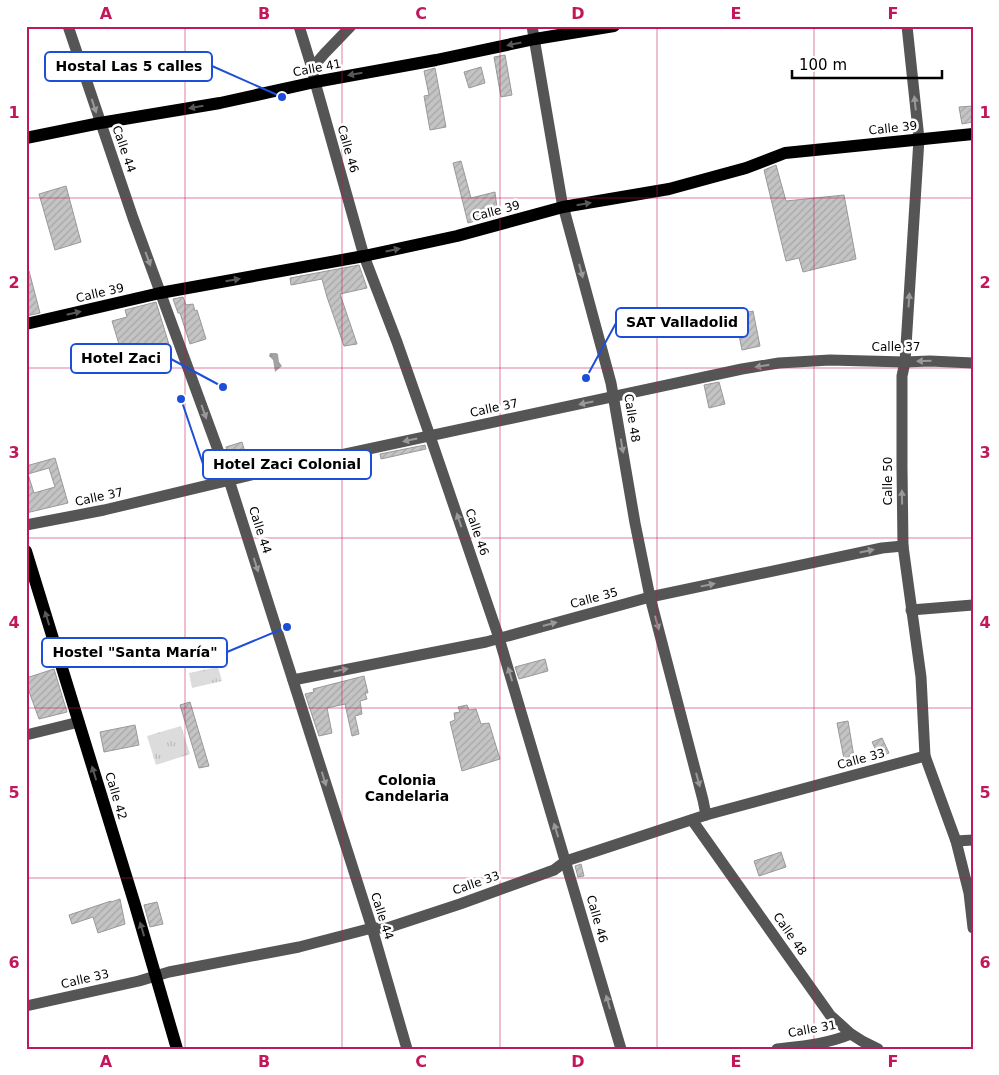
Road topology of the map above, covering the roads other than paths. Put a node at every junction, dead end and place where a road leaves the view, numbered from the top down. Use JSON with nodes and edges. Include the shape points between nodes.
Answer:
{"nodes":[{"id":1,"x":68,"y":26,"type":"edge"},
{"id":2,"x":299,"y":26,"type":"edge"},
{"id":3,"x":351,"y":26,"type":"edge"},
{"id":4,"x":532,"y":26,"type":"edge"},
{"id":5,"x":614,"y":26,"type":"edge"},
{"id":6,"x":907,"y":26,"type":"edge"},
{"id":7,"x":534,"y":40,"type":"junction"},
{"id":8,"x":312,"y":68,"type":"junction"},
{"id":9,"x":315,"y":82,"type":"junction"},
{"id":10,"x":100,"y":123,"type":"junction"},
{"id":11,"x":973,"y":134,"type":"edge"},
{"id":12,"x":26,"y":138,"type":"edge"},
{"id":13,"x":919,"y":139,"type":"junction"},
{"id":14,"x":564,"y":207,"type":"junction"},
{"id":15,"x":364,"y":256,"type":"junction"},
{"id":16,"x":160,"y":293,"type":"junction"},
{"id":17,"x":26,"y":324,"type":"edge"},
{"id":18,"x":905,"y":362,"type":"junction"},
{"id":19,"x":973,"y":362,"type":"edge"},
{"id":20,"x":614,"y":396,"type":"junction"},
{"id":21,"x":430,"y":436,"type":"junction"},
{"id":22,"x":229,"y":480,"type":"junction"},
{"id":23,"x":26,"y":525,"type":"edge"},
{"id":24,"x":902,"y":546,"type":"junction"},
{"id":25,"x":26,"y":551,"type":"edge"},
{"id":26,"x":650,"y":597,"type":"junction"},
{"id":27,"x":973,"y":605,"type":"edge"},
{"id":28,"x":911,"y":610,"type":"junction"},
{"id":29,"x":499,"y":638,"type":"junction"},
{"id":30,"x":293,"y":680,"type":"junction"},
{"id":31,"x":79,"y":722,"type":"junction"},
{"id":32,"x":26,"y":735,"type":"edge"},
{"id":33,"x":925,"y":756,"type":"junction"},
{"id":34,"x":706,"y":815,"type":"junction"},
{"id":35,"x":692,"y":820,"type":"junction"},
{"id":36,"x":973,"y":840,"type":"edge"},
{"id":37,"x":956,"y":841,"type":"junction"},
{"id":38,"x":566,"y":861,"type":"junction"},
{"id":39,"x":372,"y":928,"type":"junction"},
{"id":40,"x":973,"y":928,"type":"edge"},
{"id":41,"x":155,"y":976,"type":"junction"},
{"id":42,"x":26,"y":1006,"type":"edge"},
{"id":43,"x":851,"y":1034,"type":"junction"},
{"id":44,"x":177,"y":1049,"type":"edge"},
{"id":45,"x":407,"y":1049,"type":"edge"},
{"id":46,"x":621,"y":1049,"type":"edge"},
{"id":47,"x":777,"y":1049,"type":"edge"},
{"id":48,"x":878,"y":1049,"type":"edge"}],
"edges":[{"from":1,"to":10,"type":"street","name":"Calle 44","one_way":true},
{"from":2,"to":8,"type":"street","name":"Calle 46"},
{"from":3,"to":8,"type":"street"},
{"from":4,"to":7,"type":"street","name":"Calle 48"},
{"from":5,"to":7,"type":"main road","name":"Calle 41"},
{"from":13,"to":6,"type":"street","name":"Calle 50","one_way":true},
{"from":7,"to":9,"type":"main road","name":"Calle 41","one_way":true},
{"from":7,"to":14,"type":"street","name":"Calle 48"},
{"from":8,"to":9,"type":"street","name":"Calle 46"},
{"from":9,"to":10,"type":"main road","name":"Calle 41","one_way":true,"via":[[220,103]]},
{"from":9,"to":15,"type":"street","name":"Calle 46"},
{"from":10,"to":12,"type":"main road","name":"Calle 41"},
{"from":10,"to":16,"type":"street","name":"Calle 44","one_way":true},
{"from":11,"to":13,"type":"main road","name":"Calle 39"},
{"from":14,"to":13,"type":"main road","name":"Calle 39","one_way":true,"via":[[669,189],[746,168],[785,153]]},
{"from":18,"to":13,"type":"street","name":"Calle 50","one_way":true},
{"from":15,"to":14,"type":"main road","name":"Calle 39","one_way":true,"via":[[457,236]]},
{"from":14,"to":20,"type":"street","name":"Calle 48","one_way":true},
{"from":16,"to":15,"type":"main road","name":"Calle 39","one_way":true},
{"from":15,"to":21,"type":"street","name":"Calle 46"},
{"from":17,"to":16,"type":"main road","name":"Calle 39","one_way":true},
{"from":16,"to":22,"type":"street","name":"Calle 44","one_way":true},
{"from":19,"to":18,"type":"street","name":"Calle 37","one_way":true},
{"from":18,"to":20,"type":"street","name":"Calle 37","one_way":true,"via":[[830,360],[779,363]]},
{"from":24,"to":18,"type":"street","name":"Calle 50","one_way":true,"via":[[902,376]]},
{"from":20,"to":21,"type":"street","name":"Calle 37","one_way":true},
{"from":20,"to":26,"type":"street","name":"Calle 48","one_way":true,"via":[[634,523]]},
{"from":21,"to":22,"type":"street","name":"Calle 37","one_way":true},
{"from":29,"to":21,"type":"street","name":"Calle 46","one_way":true},
{"from":22,"to":23,"type":"street","name":"Calle 37"},
{"from":22,"to":30,"type":"street","name":"Calle 44","one_way":true},
{"from":26,"to":24,"type":"street","name":"Calle 35","one_way":true},
{"from":24,"to":28,"type":"street","name":"Calle 50"},
{"from":31,"to":25,"type":"main road","name":"Calle 42","one_way":true},
{"from":29,"to":26,"type":"street","name":"Calle 35","one_way":true},
{"from":26,"to":34,"type":"street","name":"Calle 48","one_way":true},
{"from":27,"to":28,"type":"street"},
{"from":28,"to":33,"type":"street","name":"Calle 50","via":[[921,677]]},
{"from":30,"to":29,"type":"street","name":"Calle 35","one_way":true},
{"from":38,"to":29,"type":"street","name":"Calle 46","one_way":true},
{"from":30,"to":39,"type":"street","name":"Calle 44","one_way":true},
{"from":31,"to":32,"type":"street"},
{"from":41,"to":31,"type":"main road","name":"Calle 42","one_way":true},
{"from":33,"to":34,"type":"street","name":"Calle 33"},
{"from":33,"to":37,"type":"street","name":"Calle 50"},
{"from":34,"to":35,"type":"street","name":"Calle 33"},
{"from":35,"to":38,"type":"street","name":"Calle 33"},
{"from":35,"to":43,"type":"street","name":"Calle 48","via":[[830,1014]]},
{"from":36,"to":37,"type":"street"},
{"from":37,"to":40,"type":"street","name":"Calle 50","via":[[969,893]]},
{"from":38,"to":39,"type":"street","name":"Calle 33","via":[[554,870],[460,904],[387,928]]},
{"from":46,"to":38,"type":"street","name":"Calle 46","one_way":true},
{"from":39,"to":41,"type":"street","name":"Calle 33","via":[[298,947]]},
{"from":39,"to":45,"type":"street","name":"Calle 44"},
{"from":41,"to":42,"type":"street","name":"Calle 33"},
{"from":41,"to":44,"type":"main road","name":"Calle 42"},
{"from":43,"to":47,"type":"street","name":"Calle 31","via":[[836,1040]]},
{"from":43,"to":48,"type":"street","name":"Calle 48"}]}
